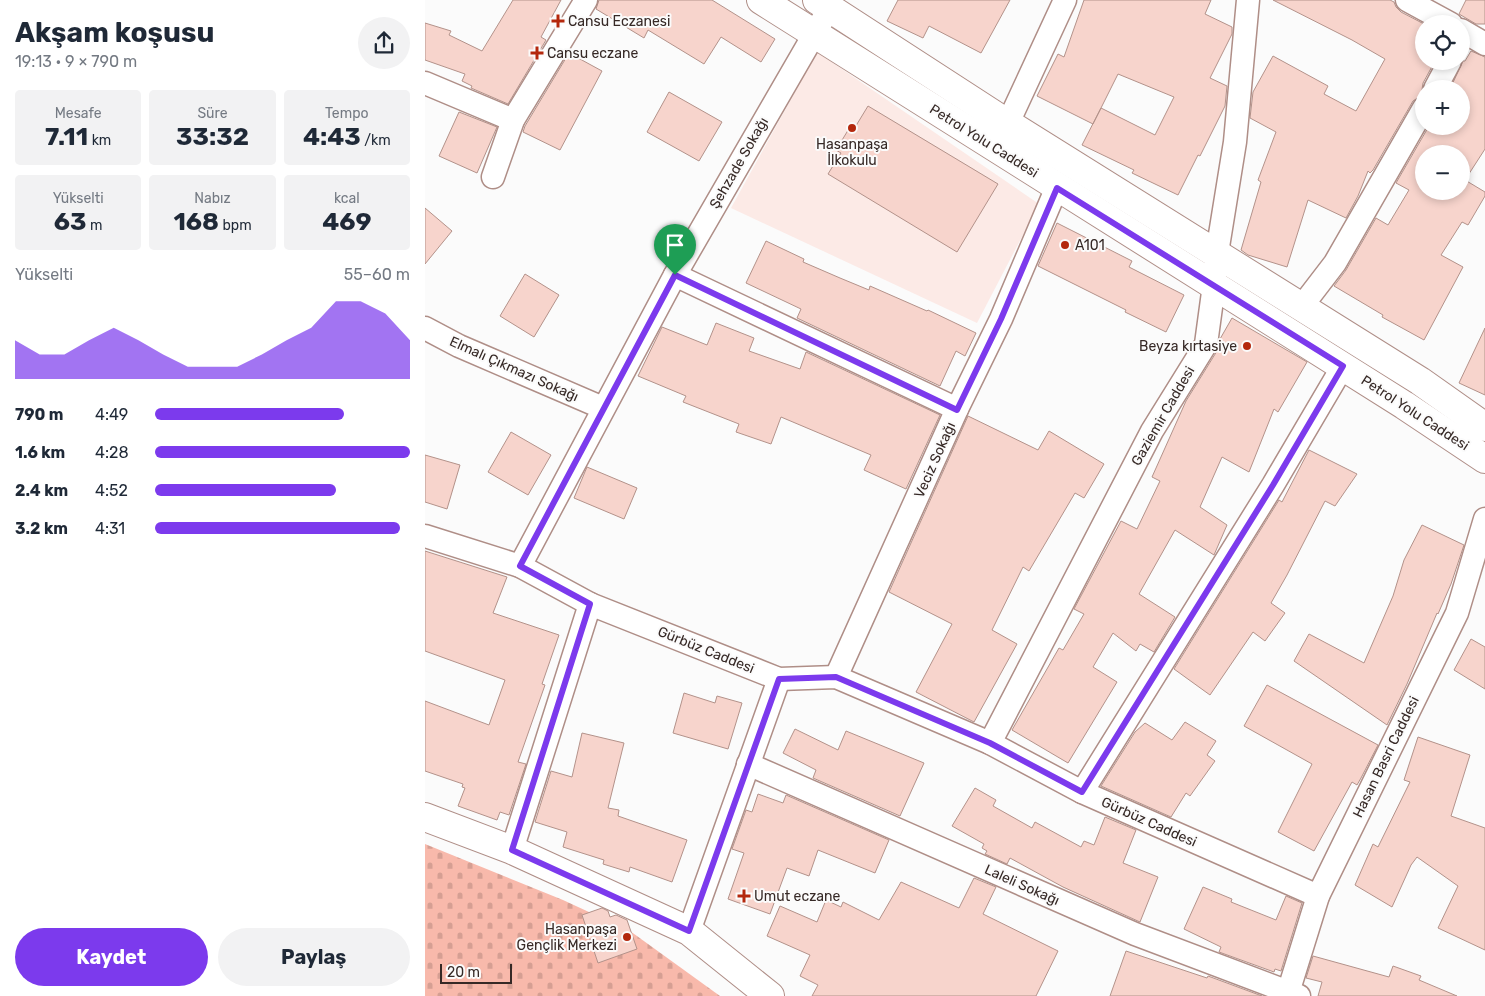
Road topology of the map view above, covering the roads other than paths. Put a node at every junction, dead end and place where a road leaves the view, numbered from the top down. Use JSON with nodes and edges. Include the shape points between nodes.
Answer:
{"nodes":[{"id":1,"x":585,"y":0,"type":"edge"},
{"id":2,"x":761,"y":0,"type":"edge"},
{"id":3,"x":1065,"y":0,"type":"edge"},
{"id":4,"x":1248,"y":0,"type":"edge"},
{"id":5,"x":1407,"y":0,"type":"edge"},
{"id":6,"x":826,"y":3,"type":"edge"},
{"id":7,"x":1432,"y":15,"type":"edge"},
{"id":8,"x":815,"y":33,"type":"junction"},
{"id":9,"x":1470,"y":37,"type":"edge"},
{"id":10,"x":1485,"y":44,"type":"edge"},
{"id":11,"x":425,"y":83,"type":"edge"},
{"id":12,"x":513,"y":120,"type":"junction"},
{"id":13,"x":1008,"y":123,"type":"junction"},
{"id":14,"x":1415,"y":124,"type":"edge"},
{"id":15,"x":493,"y":178,"type":"dead end"},
{"id":16,"x":1057,"y":188,"type":"junction"},
{"id":17,"x":1217,"y":252,"type":"junction"},
{"id":18,"x":675,"y":275,"type":"junction"},
{"id":19,"x":1215,"y":285,"type":"junction"},
{"id":20,"x":1302,"y":306,"type":"junction"},
{"id":21,"x":425,"y":328,"type":"edge"},
{"id":22,"x":1343,"y":366,"type":"junction"},
{"id":23,"x":603,"y":408,"type":"junction"},
{"id":24,"x":957,"y":410,"type":"junction"},
{"id":25,"x":1485,"y":427,"type":"edge"},
{"id":26,"x":1485,"y":459,"type":"edge"},
{"id":27,"x":1485,"y":519,"type":"edge"},
{"id":28,"x":425,"y":536,"type":"edge"},
{"id":29,"x":520,"y":566,"type":"junction"},
{"id":30,"x":590,"y":604,"type":"junction"},
{"id":31,"x":836,"y":677,"type":"junction"},
{"id":32,"x":779,"y":679,"type":"junction"},
{"id":33,"x":990,"y":743,"type":"junction"},
{"id":34,"x":748,"y":764,"type":"junction"},
{"id":35,"x":1082,"y":792,"type":"junction"},
{"id":36,"x":425,"y":817,"type":"edge"},
{"id":37,"x":512,"y":850,"type":"junction"},
{"id":38,"x":1318,"y":896,"type":"junction"},
{"id":39,"x":689,"y":931,"type":"junction"},
{"id":40,"x":1291,"y":995,"type":"edge"},
{"id":41,"x":770,"y":996,"type":"edge"}],
"edges":[{"from":1,"to":12,"type":"street"},
{"from":2,"to":8,"type":"main road","name":"Petrol Yolu Caddesi"},
{"from":3,"to":13,"type":"street"},
{"from":4,"to":17,"type":"street","name":"Gaziemir Caddesi","via":[[1235,142]]},
{"from":5,"to":7,"type":"street"},
{"from":6,"to":8,"type":"street","name":"Şehzade Sokağı"},
{"from":6,"to":13,"type":"main road","name":"Petrol Yolu Caddesi"},
{"from":8,"to":16,"type":"main road","name":"Petrol Yolu Caddesi"},
{"from":8,"to":18,"type":"street","name":"Şehzade Sokağı"},
{"from":9,"to":10,"type":"street"},
{"from":11,"to":12,"type":"street"},
{"from":12,"to":15,"type":"street"},
{"from":13,"to":17,"type":"main road","name":"Petrol Yolu Caddesi"},
{"from":14,"to":20,"type":"street","via":[[1335,263]]},
{"from":16,"to":19,"type":"main road","name":"Petrol Yolu Caddesi"},
{"from":16,"to":24,"type":"street","name":"Veciz Sokağı","via":[[1001,319]]},
{"from":17,"to":19,"type":"street","name":"Gaziemir Caddesi"},
{"from":17,"to":20,"type":"main road","name":"Petrol Yolu Caddesi"},
{"from":18,"to":23,"type":"street","name":"Şehzade Sokağı"},
{"from":18,"to":24,"type":"street"},
{"from":19,"to":22,"type":"main road","name":"Petrol Yolu Caddesi"},
{"from":19,"to":33,"type":"street","name":"Gaziemir Caddesi","via":[[1206,344],[1152,431]]},
{"from":20,"to":25,"type":"main road","name":"Petrol Yolu Caddesi","via":[[1420,381]]},
{"from":21,"to":23,"type":"street","name":"Elmalı Çıkmazı Sokağı"},
{"from":22,"to":26,"type":"main road","name":"Petrol Yolu Caddesi"},
{"from":22,"to":35,"type":"street"},
{"from":23,"to":29,"type":"street","name":"Şehzade Sokağı"},
{"from":24,"to":31,"type":"street","name":"Veciz Sokağı"},
{"from":27,"to":38,"type":"street","name":"Hasan Basri Caddesi","via":[[1457,613]]},
{"from":28,"to":29,"type":"street","name":"Gürbüz Caddesi"},
{"from":29,"to":30,"type":"street","name":"Gürbüz Caddesi"},
{"from":30,"to":32,"type":"street","name":"Gürbüz Caddesi"},
{"from":30,"to":37,"type":"street"},
{"from":31,"to":32,"type":"street","name":"Gürbüz Caddesi"},
{"from":31,"to":33,"type":"street","name":"Gürbüz Caddesi"},
{"from":32,"to":34,"type":"street"},
{"from":33,"to":35,"type":"street","name":"Gürbüz Caddesi"},
{"from":34,"to":39,"type":"street"},
{"from":34,"to":40,"type":"street","name":"Laleli Sokağı","via":[[1135,934]]},
{"from":35,"to":38,"type":"street","name":"Gürbüz Caddesi"},
{"from":36,"to":37,"type":"main road"},
{"from":37,"to":39,"type":"main road"},
{"from":38,"to":40,"type":"street","name":"Hasan Basri Caddesi"},
{"from":39,"to":41,"type":"main road"}]}
